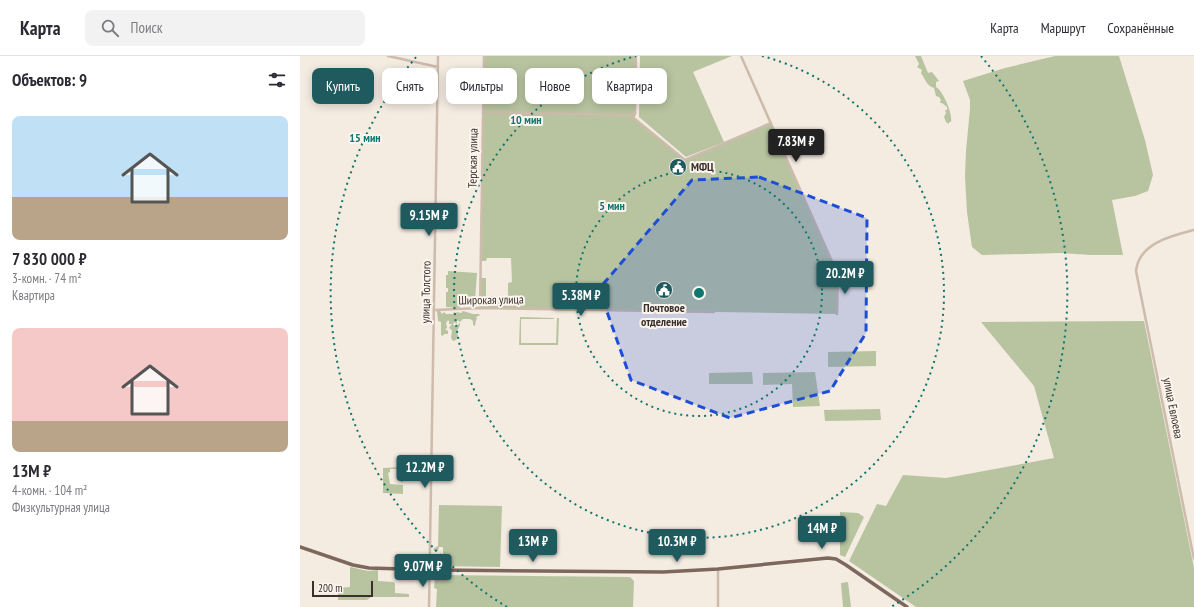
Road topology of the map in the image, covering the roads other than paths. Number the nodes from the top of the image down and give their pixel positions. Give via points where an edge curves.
1 (388, 56) edge
2 (438, 56) edge
3 (484, 56) edge
4 (636, 56) edge
5 (741, 56) edge
6 (438, 67) junction
7 (483, 112) junction
8 (635, 114) junction
9 (630, 115) junction
10 (634, 118) junction
11 (771, 123) junction
12 (1194, 230) edge
13 (480, 308) junction
14 (435, 310) junction
15 (714, 312) dead end
16 (837, 314) dead end
17 (300, 547) edge
18 (1194, 559) edge
19 (718, 569) junction
20 (431, 570) junction
21 (430, 607) edge
22 (718, 607) edge
23 (908, 607) edge

1 - 6 street
2 - 6 street, улица Толстого
3 - 7 street, Терская улица
4 - 8 street
5 - 11 street
6 - 14 street, улица Толстого
7 - 9 street
7 - 13 street, Терская улица
8 - 9 street
8 - 10 street
9 - 10 street
10 - 11 street via 685,160
11 - 16 street via 838,275
12 - 18 street, улица Евлоева via 1157,242 1142,255 1136,271
13 - 14 street, Широкая улица
13 - 15 street, Широкая улица
14 - 20 street, улица Толстого
17 - 20 main road via 369,568
19 - 20 main road via 663,572
19 - 22 street
19 - 23 main road via 811,559 836,559
20 - 21 street, улица Толстого

